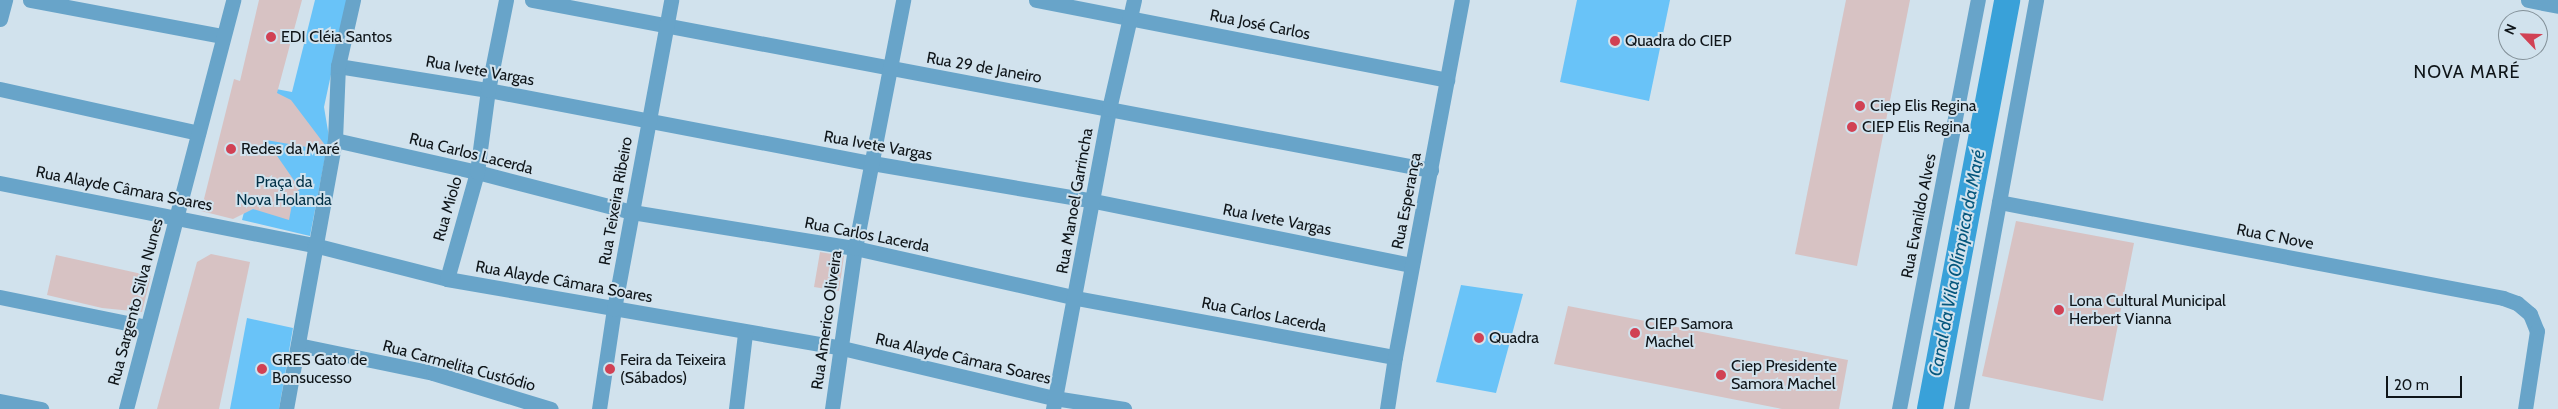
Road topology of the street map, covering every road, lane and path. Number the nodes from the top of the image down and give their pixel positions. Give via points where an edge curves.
1 (5, 0) edge
2 (30, 0) edge
3 (233, 0) edge
4 (353, 0) edge
5 (506, 0) edge
6 (532, 0) edge
7 (671, 0) edge
8 (903, 0) edge
9 (1036, 0) edge
10 (1134, 0) edge
11 (1462, 0) edge
12 (1978, 0) edge
13 (2036, 0) edge
14 (2528, 0) edge
15 (2558, 6) edge
16 (1131, 18) junction
17 (0, 19) edge
18 (666, 25) junction
19 (223, 36) junction
20 (338, 66) junction
21 (890, 69) junction
22 (1447, 80) junction
23 (0, 89) edge
24 (488, 90) junction
25 (1109, 109) junction
26 (649, 120) junction
27 (198, 133) junction
28 (334, 140) junction
29 (872, 163) junction
30 (1431, 170) junction
31 (477, 172) junction
32 (0, 183) edge
33 (1094, 201) junction
34 (1999, 202) junction
35 (632, 212) junction
36 (176, 217) junction
37 (314, 245) junction
38 (855, 248) junction
39 (1412, 266) junction
40 (447, 279) junction
41 (0, 297) edge
42 (1076, 298) junction
43 (614, 309) junction
44 (146, 327) junction
45 (745, 333) junction
46 (298, 345) junction
47 (842, 348) junction
48 (1395, 357) junction
49 (0, 401) edge
50 (1054, 404) edge
51 (41, 409) edge
52 (126, 409) edge
53 (286, 409) edge
54 (552, 409) edge
55 (599, 409) edge
56 (736, 409) edge
57 (832, 409) edge
58 (1124, 409) edge
59 (1387, 409) edge
60 (1899, 409) edge
61 (1960, 409) edge
62 (2525, 409) edge

1 - 17 street
2 - 19 street
3 - 19 street, Rua Sargento Silva Nunes
4 - 20 street
5 - 24 street, Rua Miolo
6 - 18 street, Rua 29 de Janeiro
7 - 18 street, Rua Teixeira Ribeiro
8 - 21 street, Rua Americo Oliveira
9 - 16 street, Rua José Carlos
10 - 16 street, Rua Manoel Garrincha
11 - 22 street, Rua Esperança
12 - 60 street, Rua Evanildo Alves
13 - 34 street
14 - 15 street
16 - 22 street, Rua José Carlos
16 - 25 street, Rua Manoel Garrincha
18 - 21 street, Rua 29 de Janeiro
18 - 26 street, Rua Teixeira Ribeiro
19 - 27 street, Rua Sargento Silva Nunes
20 - 24 street, Rua Ivete Vargas
20 - 28 street
21 - 25 street, Rua 29 de Janeiro
21 - 29 street, Rua Americo Oliveira
22 - 30 street, Rua Esperança
23 - 27 street
24 - 26 street, Rua Ivete Vargas
24 - 31 street, Rua Miolo
25 - 30 street, Rua 29 de Janeiro
25 - 33 street, Rua Manoel Garrincha
26 - 29 street, Rua Ivete Vargas
26 - 35 street, Rua Teixeira Ribeiro
27 - 36 street, Rua Sargento Silva Nunes
28 - 31 street, Rua Carlos Lacerda
28 - 37 street
29 - 33 street, Rua Ivete Vargas
29 - 38 street, Rua Americo Oliveira
30 - 39 street, Rua Esperança
31 - 35 street, Rua Carlos Lacerda
31 - 40 street, Rua Miolo
32 - 36 street, Rua Alayde Câmara Soares
33 - 39 street, Rua Ivete Vargas
33 - 42 street, Rua Manoel Garrincha
34 - 61 street
34 - 62 street, Rua C Nove via 2503,298 2524,307 2535,323 2537,343
35 - 38 street, Rua Carlos Lacerda
35 - 43 street, Rua Teixeira Ribeiro
36 - 37 street, Rua Alayde Câmara Soares
36 - 44 street, Rua Sargento Silva Nunes
37 - 40 street, Rua Alayde Câmara Soares
37 - 46 street
38 - 42 street, Rua Carlos Lacerda
38 - 47 street, Rua Americo Oliveira
39 - 48 street, Rua Esperança
40 - 43 street, Rua Alayde Câmara Soares
41 - 44 street
42 - 48 street, Rua Carlos Lacerda
42 - 50 street, Rua Manoel Garrincha
43 - 45 street, Rua Alayde Câmara Soares
43 - 55 street, Rua Teixeira Ribeiro
44 - 52 street, Rua Sargento Silva Nunes
45 - 47 street, Rua Alayde Câmara Soares
45 - 56 street
46 - 53 street
46 - 54 street, Rua Carmelita Custódio via 433,373
47 - 50 street, Rua Alayde Câmara Soares
47 - 57 street, Rua Americo Oliveira
48 - 59 street, Rua Esperança
49 - 51 street
50 - 58 street, Rua Alayde Câmara Soares

